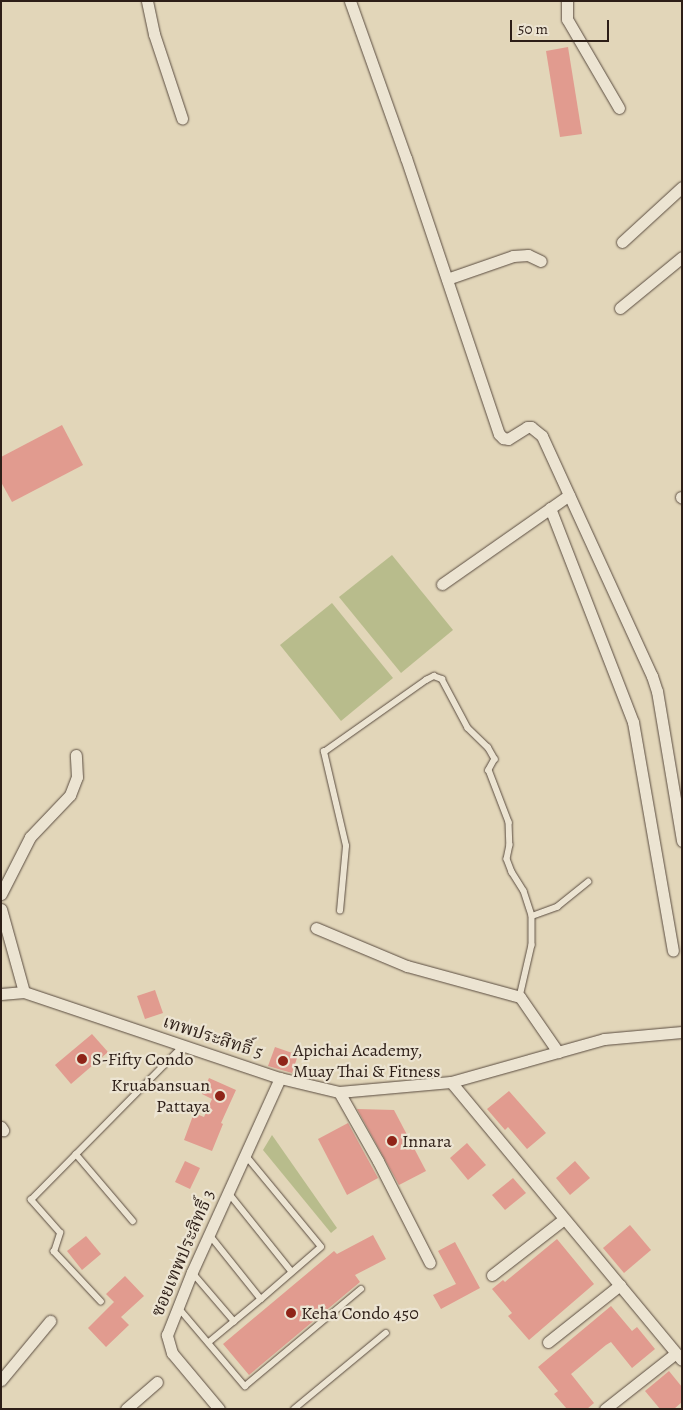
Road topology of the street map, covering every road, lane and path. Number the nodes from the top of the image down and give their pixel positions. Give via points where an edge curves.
1 (147, 1) edge
2 (350, 1) edge
3 (567, 1) edge
4 (620, 108) dead end
5 (182, 118) dead end
6 (682, 186) edge
7 (622, 242) dead end
8 (682, 257) edge
9 (541, 261) dead end
10 (446, 279) junction
11 (620, 308) dead end
12 (570, 494) junction
13 (550, 508) junction
14 (442, 584) dead end
15 (76, 755) dead end
16 (682, 841) edge
17 (588, 882) dead end
18 (1, 894) edge
19 (1, 908) edge
20 (340, 910) dead end
21 (532, 916) junction
22 (316, 928) dead end
23 (673, 951) dead end
24 (24, 992) junction
25 (1, 994) edge
26 (520, 997) junction
27 (682, 1032) edge
28 (183, 1046) junction
29 (558, 1052) junction
30 (280, 1078) junction
31 (451, 1082) junction
32 (338, 1092) junction
33 (76, 1154) junction
34 (245, 1155) junction
35 (228, 1192) junction
36 (564, 1219) junction
37 (132, 1221) dead end
38 (209, 1234) junction
39 (430, 1263) dead end
40 (192, 1272) junction
41 (292, 1272) junction
42 (492, 1275) dead end
43 (620, 1285) junction
44 (362, 1289) dead end
45 (261, 1299) junction
46 (101, 1302) dead end
47 (178, 1307) junction
48 (50, 1321) dead end
49 (234, 1321) junction
50 (386, 1333) dead end
51 (209, 1342) junction
52 (548, 1342) dead end
53 (679, 1356) edge
54 (1, 1380) edge
55 (157, 1382) dead end
56 (126, 1409) edge
57 (219, 1409) edge
58 (294, 1409) edge
59 (605, 1409) edge

1 - 5 street via 154,34
2 - 10 street
3 - 4 street via 567,18
6 - 7 street
8 - 11 street
9 - 10 street via 528,255 513,256
10 - 12 street via 499,434 508,439 526,427 536,429
12 - 13 street
12 - 16 street via 657,691
13 - 14 street
13 - 23 street via 633,722
15 - 18 street via 77,777 70,795 30,837
17 - 21 lane via 557,907
19 - 24 street
20 - 21 lane via 346,846 324,752 434,676 442,679 468,728 488,747 495,759 489,770 508,822 510,845 507,859 524,891
21 - 26 lane via 532,945
22 - 26 street via 407,966
24 - 25 street, เทพประสิทธิ์ 5
24 - 28 street, เทพประสิทธิ์ 5
26 - 29 street
27 - 29 street, เทพประสิทธิ์ 5 via 604,1039
28 - 30 street, เทพประสิทธิ์ 5
28 - 33 lane
29 - 31 street, เทพประสิทธิ์ 5
30 - 32 street, เทพประสิทธิ์ 5
30 - 34 street, ซอยเทพประสิทธิ์ 3
31 - 32 street, เทพประสิทธิ์ 5
31 - 36 street
32 - 39 street via 378,1161
33 - 37 lane
33 - 46 lane via 31,1200 60,1233 54,1252
34 - 35 street, ซอยเทพประสิทธิ์ 3
34 - 41 lane via 321,1247
35 - 38 street, ซอยเทพประสิทธิ์ 3
35 - 41 lane
36 - 42 street
36 - 43 street
38 - 40 street, ซอยเทพประสิทธิ์ 3
38 - 45 lane
40 - 47 street, ซอยเทพประสิทธิ์ 3
40 - 49 lane
41 - 45 lane
43 - 52 street
43 - 53 street
44 - 51 lane via 245,1386
45 - 49 lane
47 - 51 lane
47 - 57 street, ซอยเทพประสิทธิ์ 3 via 167,1335 172,1354
48 - 54 street
49 - 51 lane
50 - 58 lane
53 - 59 street
55 - 56 street

